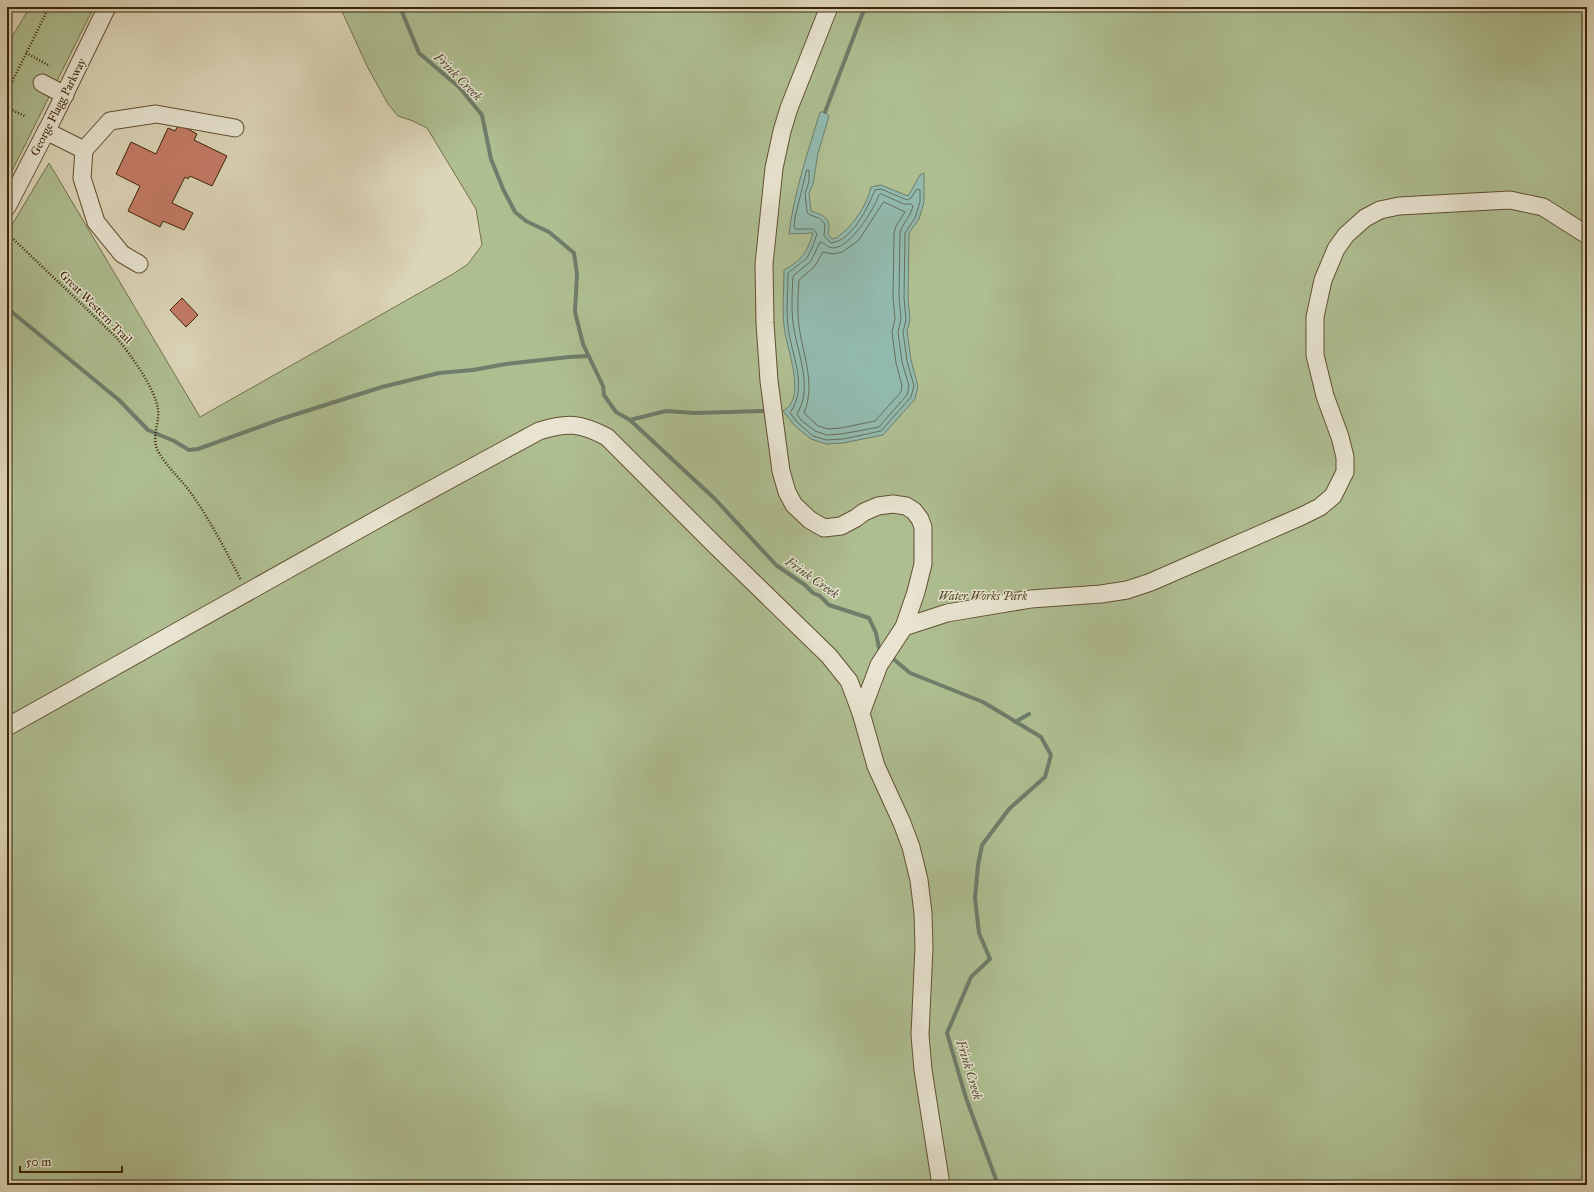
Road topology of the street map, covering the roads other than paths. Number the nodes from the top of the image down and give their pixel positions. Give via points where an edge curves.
1 (107, 7) edge
2 (829, 7) edge
3 (42, 83) dead end
4 (65, 95) junction
5 (235, 128) dead end
6 (46, 131) junction
7 (84, 150) junction
8 (7, 207) edge
9 (1587, 235) edge
10 (138, 264) dead end
11 (904, 627) junction
12 (860, 713) junction
13 (7, 727) edge
14 (941, 1185) edge

1 - 4 street, George Flagg Parkway
2 - 11 street via 789,108 774,168 764,264 769,381 781,471 787,492 794,505 810,520 824,528 841,526 878,506 893,504 906,506 920,519 923,527 923,564
3 - 4 street
4 - 6 street, George Flagg Parkway
5 - 7 street via 156,114 110,121
6 - 7 street
6 - 8 street, George Flagg Parkway
7 - 10 street via 82,178 96,222 122,254
9 - 11 street via 1543,207 1510,200 1399,206 1380,210 1365,218 1346,235 1336,249 1323,280 1315,317 1315,355 1345,457 1345,472 1333,496 1320,507 1302,516 1152,582 1127,590 1031,599 954,612
11 - 12 street via 879,665
12 - 13 street via 849,681 829,656 607,437 590,428 573,424 539,431
12 - 14 street via 876,766 904,829 919,880 924,947 920,1035

